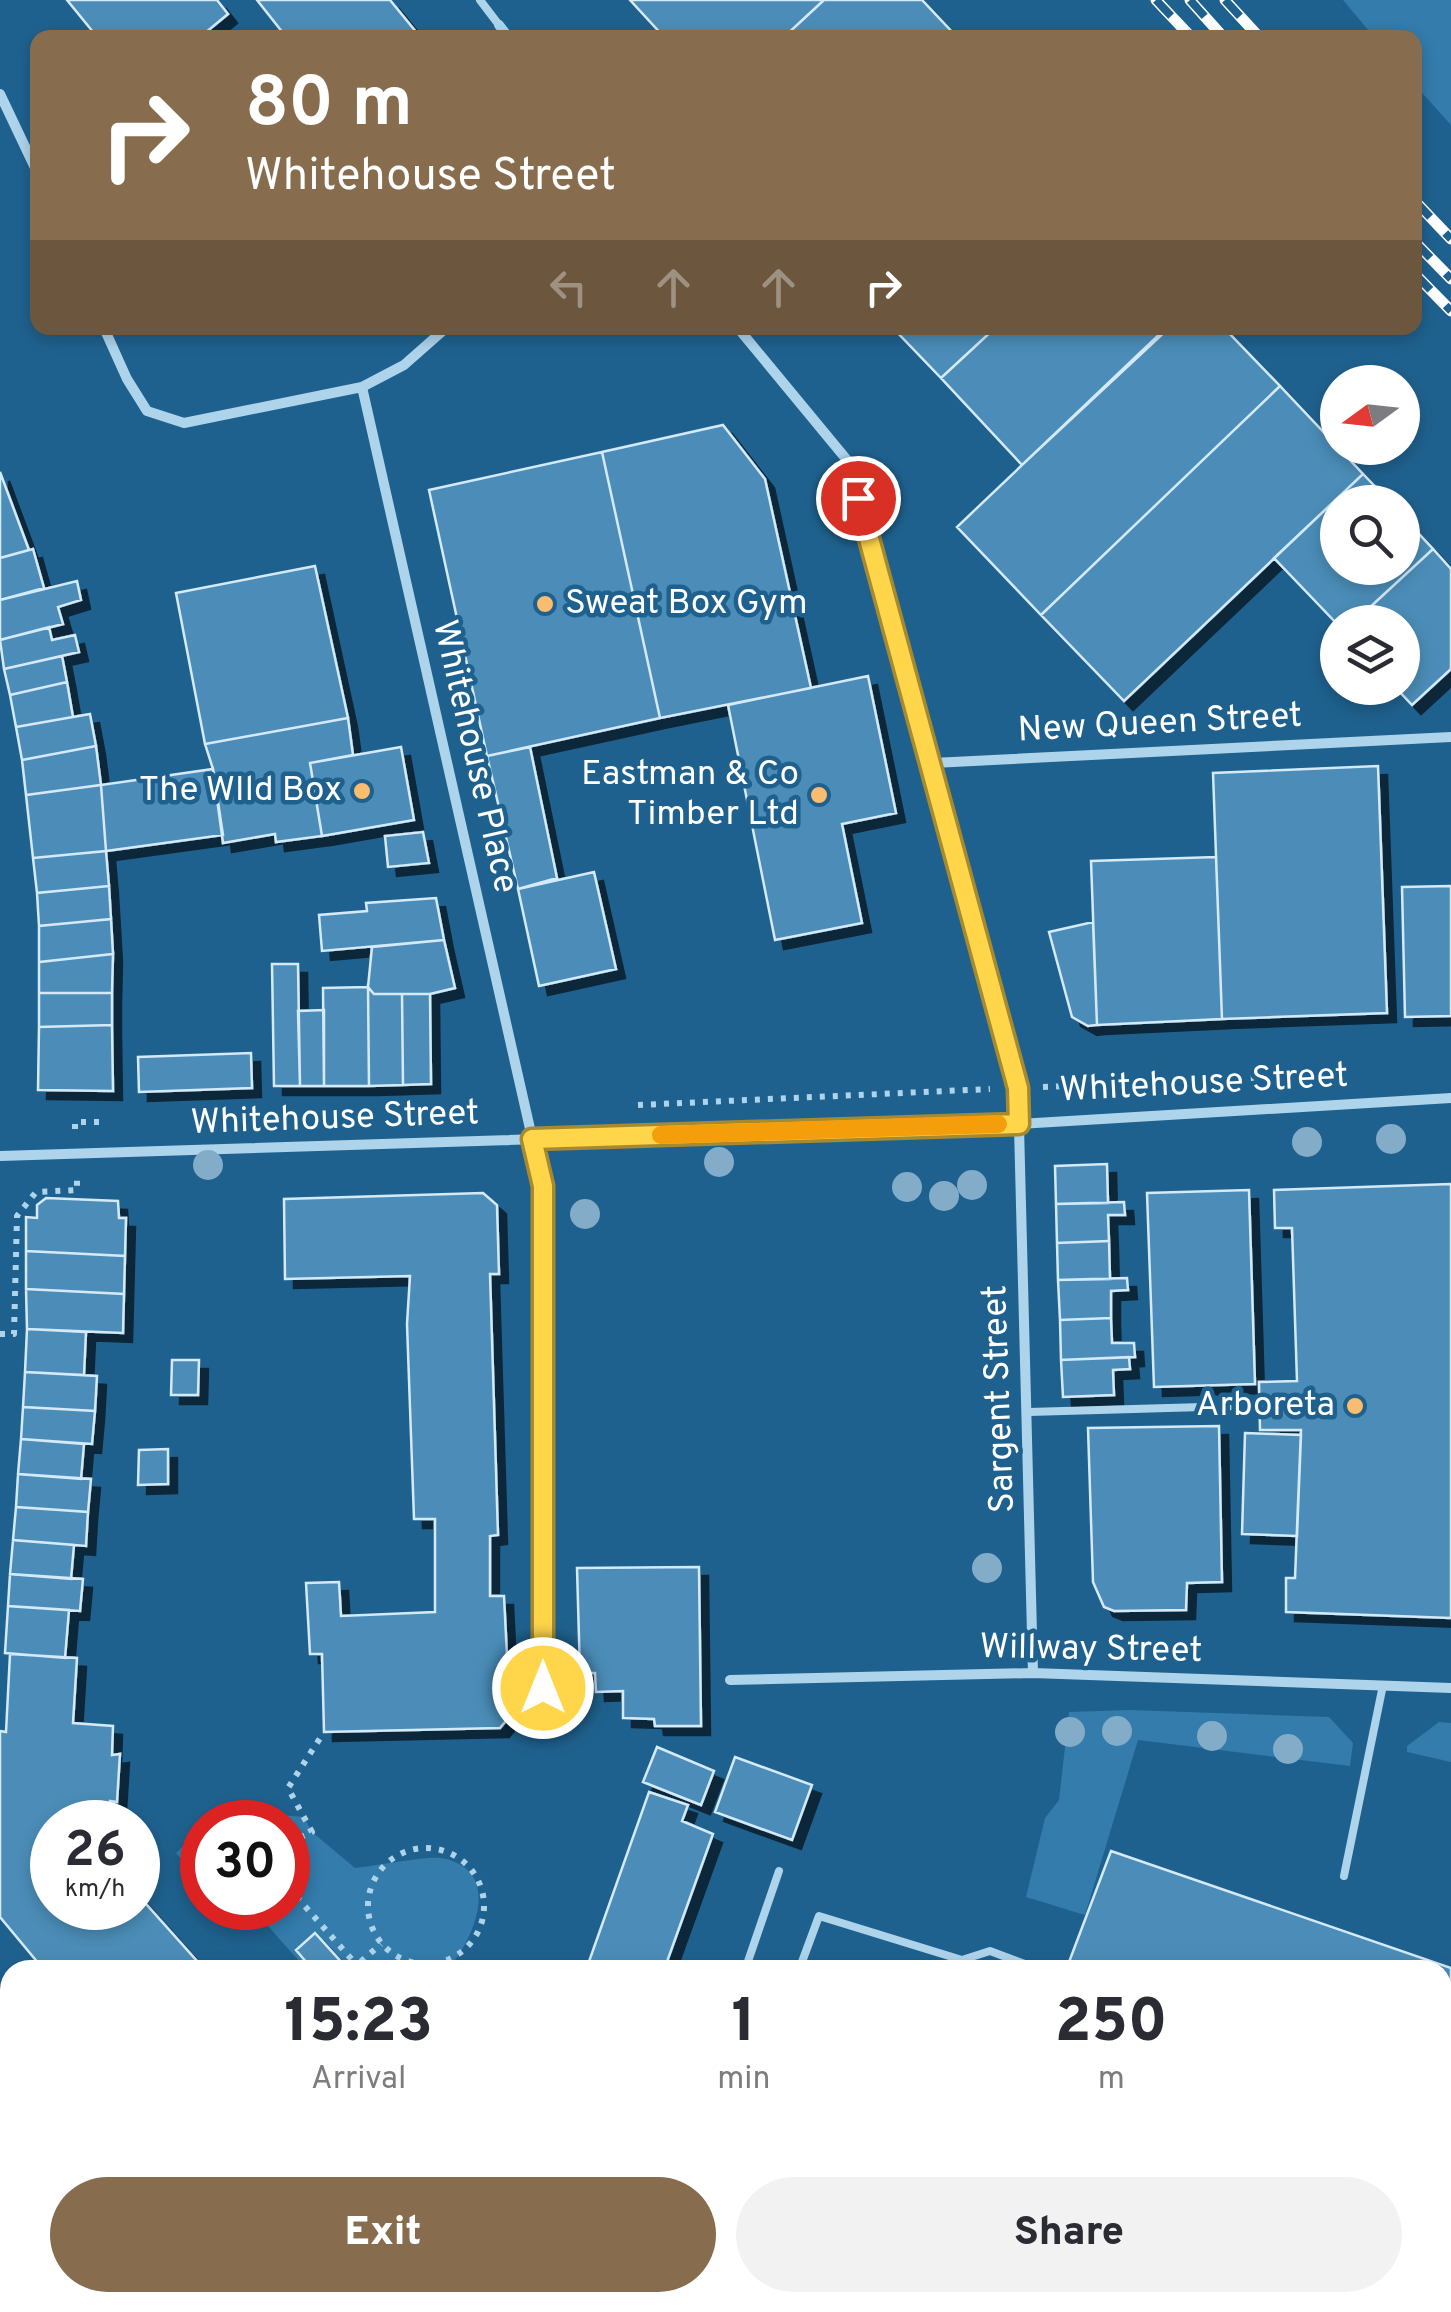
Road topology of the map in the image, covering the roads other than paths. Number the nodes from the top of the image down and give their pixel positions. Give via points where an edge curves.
1 (480, 0) edge
2 (499, 25) joint
3 (502, 30) edge
4 (0, 94) edge
5 (30, 157) edge
6 (107, 335) edge
7 (438, 335) edge
8 (744, 335) edge
9 (362, 386) junction
10 (1451, 737) edge
11 (932, 763) junction
12 (1451, 1098) edge
13 (1019, 1124) junction
14 (532, 1139) junction
15 (0, 1156) edge
16 (1238, 1406) dead end
17 (1030, 1412) junction
18 (1034, 1673) junction
19 (730, 1680) dead end
20 (1382, 1685) junction
21 (1451, 1688) edge
22 (543, 1728) dead end
23 (779, 1870) dead end
24 (1344, 1876) dead end
25 (748, 1960) edge
26 (803, 1960) edge
27 (962, 1960) edge
28 (962, 1960) edge
29 (1014, 1960) edge

1 - 2 lane
2 - 3 street
4 - 5 street
6 - 9 street via 147,410 184,422
7 - 9 street via 404,365
8 - 11 street, Sargent Street via 847,460
9 - 14 street, Whitehouse Place
10 - 11 street, New Queen Street
11 - 13 street, Sargent Street via 1018,1088
12 - 13 street, Whitehouse Street
13 - 14 street, Whitehouse Street
13 - 17 street, Sargent Street
14 - 15 street, Whitehouse Street
14 - 22 street, Whitehouse Place via 543,1186
16 - 17 lane
17 - 18 street, Sargent Street
18 - 19 street, Willway Street
18 - 20 street, Willway Street
20 - 21 street, Willway Street
20 - 24 lane
23 - 25 lane
26 - 28 lane via 818,1916
27 - 29 lane via 990,1951

